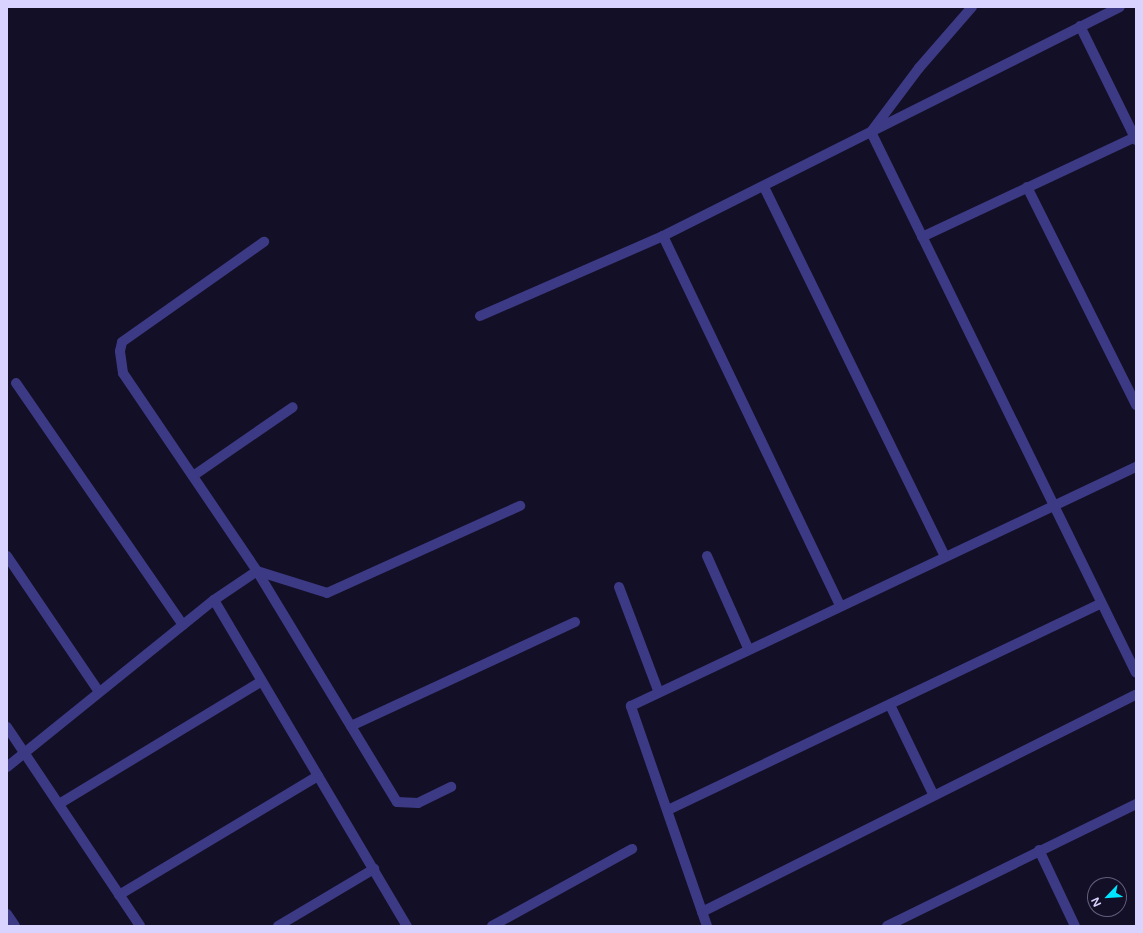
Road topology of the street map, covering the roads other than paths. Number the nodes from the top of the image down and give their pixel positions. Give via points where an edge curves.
1 (972, 7) edge
2 (1120, 7) edge
3 (1080, 26) junction
4 (871, 132) junction
5 (1135, 138) edge
6 (764, 187) junction
7 (1027, 187) junction
8 (663, 236) junction
9 (922, 237) junction
10 (264, 242) dead end
11 (480, 316) dead end
12 (16, 383) dead end
13 (1136, 405) edge
14 (293, 407) dead end
15 (1136, 467) edge
16 (193, 476) junction
17 (1052, 504) junction
18 (520, 506) dead end
19 (944, 555) junction
20 (7, 556) edge
21 (707, 556) dead end
22 (257, 571) junction
23 (619, 587) dead end
24 (214, 600) junction
25 (839, 604) junction
26 (1100, 604) junction
27 (575, 622) dead end
28 (183, 625) junction
29 (748, 648) junction
30 (1136, 673) edge
31 (262, 681) junction
32 (658, 690) junction
33 (99, 692) junction
34 (1136, 695) edge
35 (890, 705) junction
36 (351, 726) junction
37 (7, 727) edge
38 (25, 752) junction
39 (7, 766) edge
40 (318, 776) junction
41 (451, 787) dead end
42 (933, 794) junction
43 (59, 804) junction
44 (1136, 804) edge
45 (668, 810) junction
46 (632, 849) dead end
47 (1039, 850) junction
48 (374, 869) junction
49 (119, 895) junction
50 (702, 912) junction
51 (7, 914) edge
52 (15, 926) edge
53 (140, 926) edge
54 (278, 926) edge
55 (407, 926) edge
56 (492, 926) edge
57 (707, 926) edge
58 (887, 926) edge
59 (1075, 926) edge

1 - 4 street via 919,68
2 - 3 street
3 - 4 street
3 - 5 street
4 - 6 street
4 - 9 street
5 - 7 street
6 - 8 street
6 - 19 street
7 - 9 street
7 - 13 street
8 - 11 street
8 - 25 street
9 - 17 street
10 - 16 street via 122,342 123,373
12 - 28 street
14 - 16 street
15 - 17 street
16 - 22 street
17 - 19 street
17 - 26 street
18 - 22 street via 328,593
19 - 25 street
20 - 33 street
21 - 29 street
22 - 24 street
22 - 36 street
23 - 32 street
24 - 28 street
24 - 31 street
25 - 29 street
26 - 30 street
26 - 35 street
27 - 36 street
28 - 33 street
29 - 32 street
31 - 40 street
31 - 43 street
32 - 45 street via 631,706
33 - 38 street
34 - 42 street
35 - 42 street
35 - 45 street
36 - 41 street via 397,802 418,803
37 - 38 street
38 - 39 street
38 - 43 street
40 - 48 street
40 - 49 street
42 - 50 street
43 - 49 street
44 - 47 street
45 - 50 street
46 - 56 street
47 - 58 street
47 - 59 street
48 - 54 street
48 - 55 street
49 - 53 street
50 - 57 street
51 - 52 street

